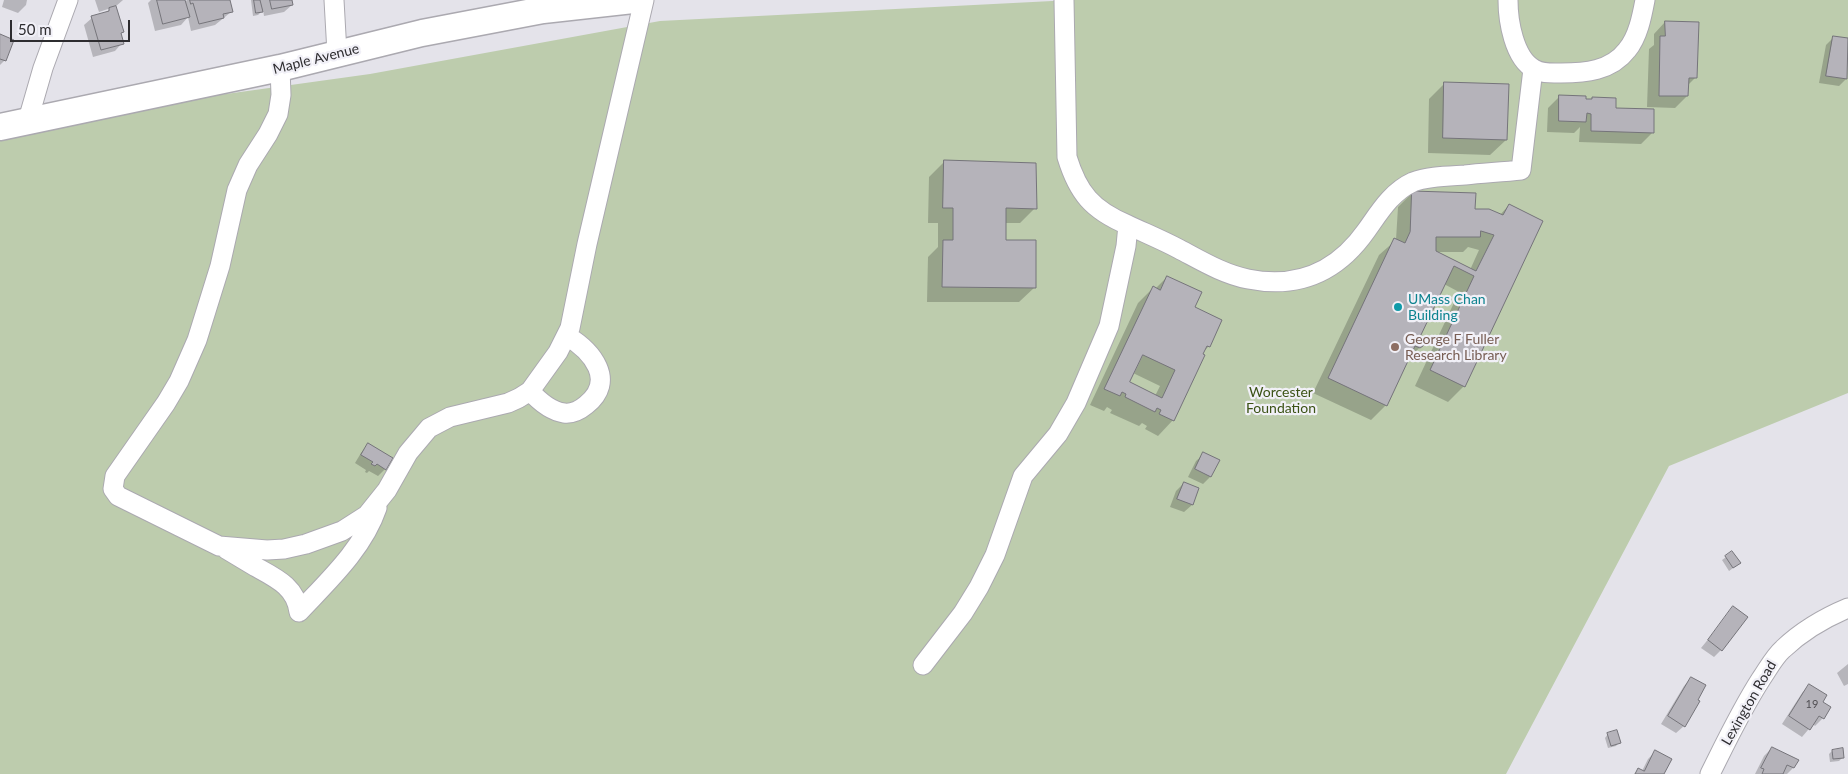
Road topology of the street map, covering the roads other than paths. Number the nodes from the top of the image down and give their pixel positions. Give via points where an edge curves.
1 (68, 0) edge
2 (334, 0) edge
3 (633, 0) edge
4 (644, 0) edge
5 (1064, 0) edge
6 (1508, 0) edge
7 (1645, 0) edge
8 (337, 53) junction
9 (280, 68) junction
10 (1534, 69) junction
11 (28, 120) junction
12 (0, 127) edge
13 (1128, 226) junction
14 (567, 336) junction
15 (530, 390) junction
16 (380, 499) junction
17 (219, 546) junction
18 (1848, 608) edge
19 (924, 665) dead end
20 (1710, 774) edge

1 - 11 street
2 - 8 street
3 - 8 main road, Maple Avenue via 536,11
4 - 14 street
5 - 13 street via 1067,157 1074,178 1086,197 1109,216
6 - 10 street via 1512,33 1524,60
7 - 10 street via 1633,42 1612,64 1578,73
8 - 9 main road, Maple Avenue
9 - 11 main road, Maple Avenue
9 - 17 street via 279,109 237,190 220,266 197,340 169,398 118,469 114,480 113,489 121,498
10 - 13 street via 1521,170 1443,176 1402,188 1385,204 1356,244 1331,267 1316,274 1282,282 1234,276
11 - 12 main road, Maple Avenue
13 - 19 street via 1109,326 1076,403 1058,434 1023,476 995,555 979,587 964,613
14 - 15 street
14 - 15 street via 582,346 597,366 600,381 595,395 582,408 567,414 548,407
15 - 16 street via 508,403 450,417 429,428 408,453
16 - 17 street via 355,524 306,544 267,550
16 - 17 street via 360,542 299,612 292,592 281,581
18 - 20 street, Lexington Road via 1827,616 1803,632 1772,662 1750,696

